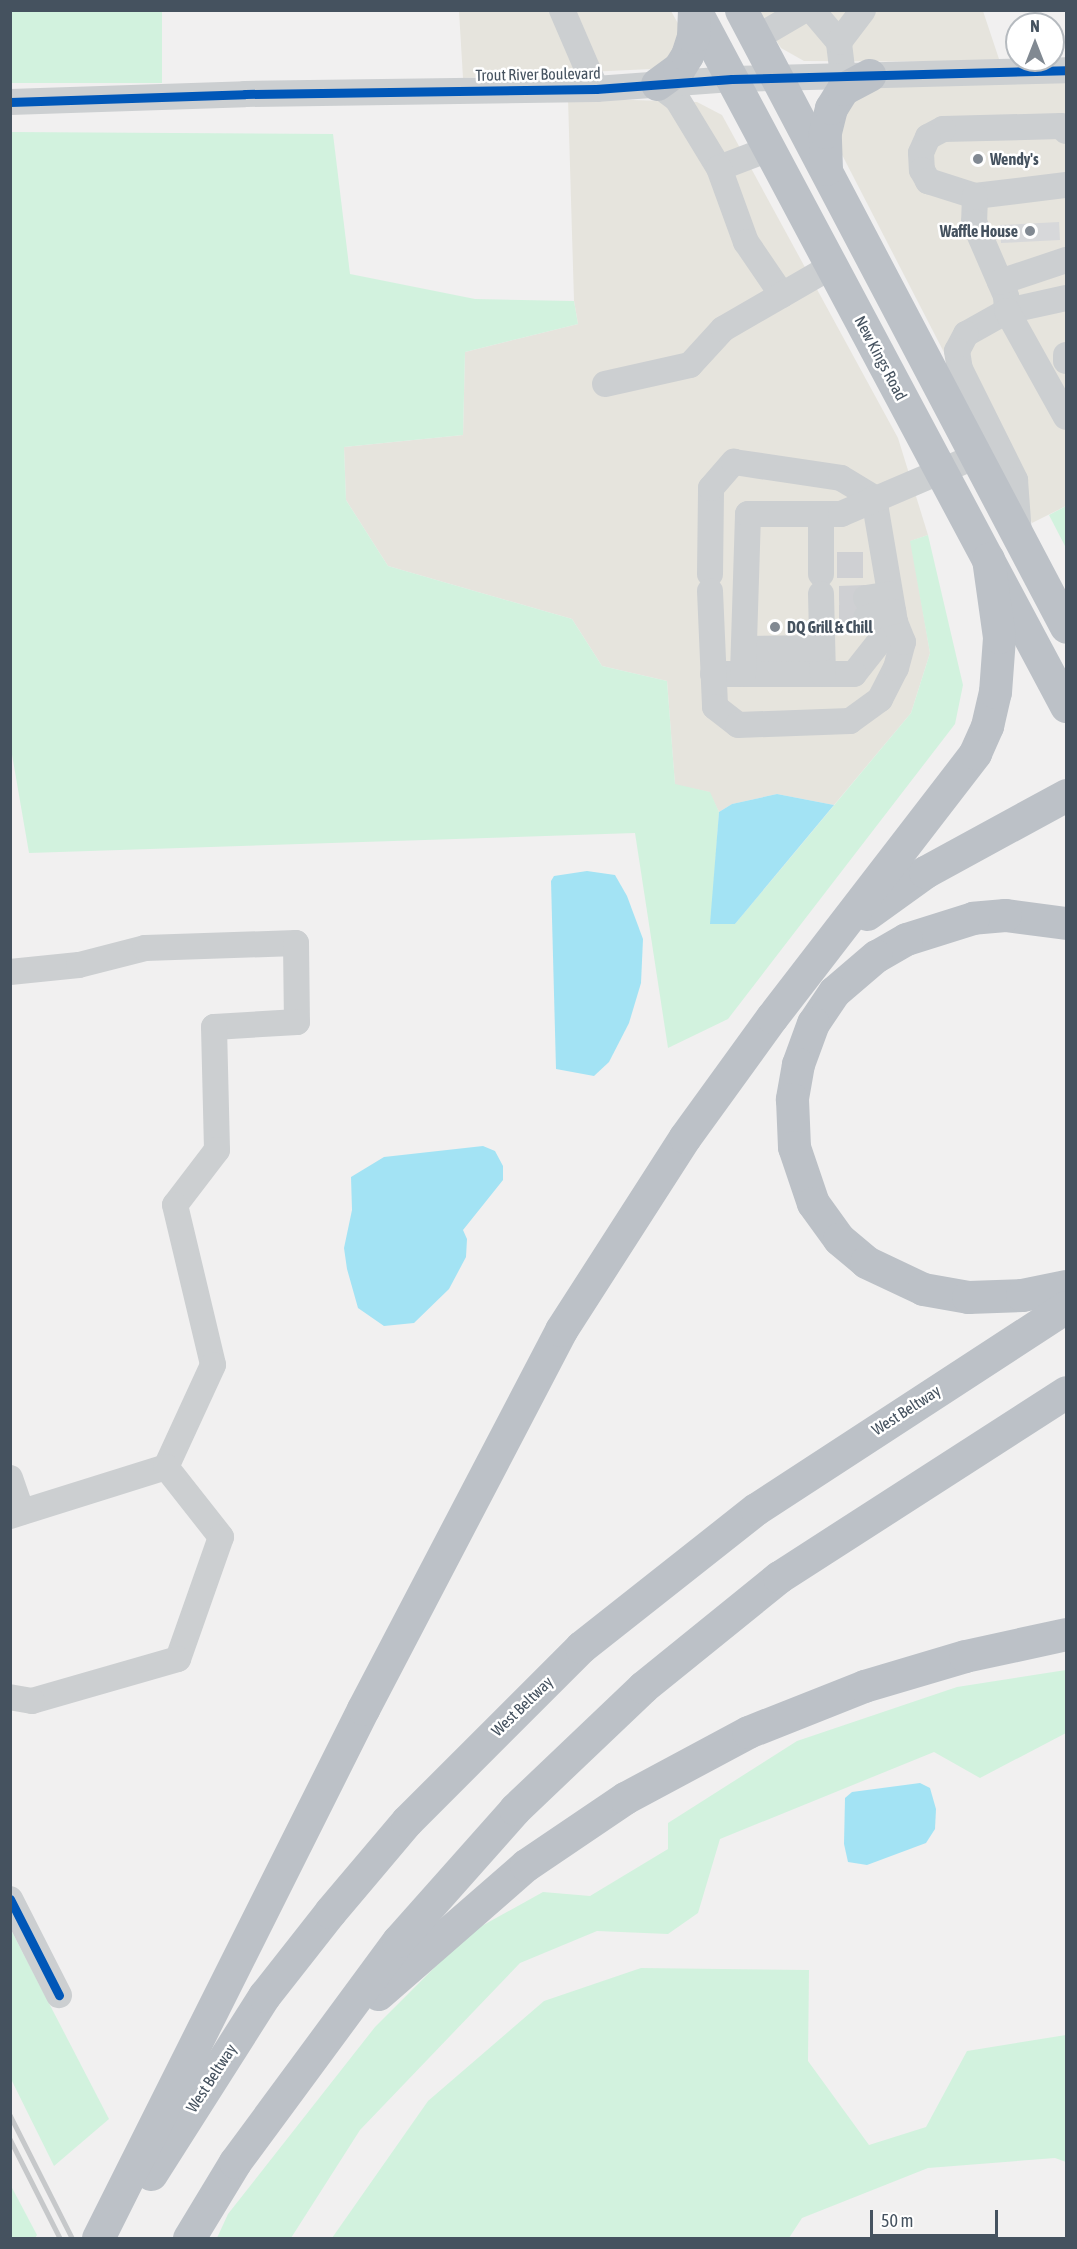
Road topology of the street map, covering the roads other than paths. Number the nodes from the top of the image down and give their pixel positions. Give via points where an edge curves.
1 (562, 10) edge
2 (694, 10) edge
3 (804, 10) edge
4 (812, 10) edge
5 (863, 10) edge
6 (748, 24) edge
7 (839, 42) junction
8 (1066, 70) edge
9 (856, 75) junction
10 (777, 78) junction
11 (732, 79) junction
12 (657, 84) junction
13 (596, 89) junction
14 (10, 102) edge
15 (1066, 131) edge
16 (769, 149) junction
17 (719, 168) junction
18 (826, 171) junction
19 (1066, 185) edge
20 (975, 196) junction
21 (1066, 260) edge
22 (831, 266) junction
23 (1000, 282) junction
24 (782, 295) junction
25 (1066, 298) edge
26 (1007, 311) junction
27 (1066, 355) edge
28 (1066, 361) edge
29 (605, 384) dead end
30 (1066, 417) edge
31 (976, 456) junction
32 (942, 469) junction
33 (874, 498) junction
34 (821, 514) junction
35 (1019, 538) junction
36 (988, 559) junction
37 (882, 609) junction
38 (1062, 615) edge
39 (822, 648) junction
40 (744, 661) junction
41 (713, 674) junction
42 (823, 674) junction
43 (1066, 706) edge
44 (1066, 795) edge
45 (1066, 923) edge
46 (840, 933) junction
47 (10, 972) edge
48 (1066, 1286) edge
49 (1066, 1308) edge
50 (1066, 1392) edge
51 (166, 1467) junction
52 (10, 1478) edge
53 (16, 1514) edge
54 (1066, 1634) edge
55 (10, 1697) edge
56 (10, 1899) edge
57 (59, 1995) dead end
58 (314, 2055) junction
59 (129, 2192) junction
60 (98, 2238) edge
61 (108, 2238) edge
62 (189, 2238) edge

1 - 13 street
2 - 11 highway, New Kings Road
2 - 12 highway via 693,37 687,55 679,68
3 - 6 street
4 - 7 street
5 - 7 street
6 - 10 highway
7 - 9 street
8 - 9 street, Trout River Boulevard
9 - 10 street, Trout River Boulevard
9 - 18 highway via 831,108 825,132
10 - 11 street, Trout River Boulevard
10 - 18 highway
11 - 12 street, Trout River Boulevard
11 - 16 highway, New Kings Road
12 - 13 street, Trout River Boulevard
12 - 17 street via 677,99
13 - 14 street, Trout River Boulevard
15 - 20 street via 1061,126 942,129 928,137 921,153 922,170 928,181
16 - 17 street
16 - 22 highway, New Kings Road
17 - 24 street via 746,242
18 - 31 highway
19 - 20 street
20 - 23 street via 974,222
21 - 23 street
22 - 24 street
22 - 32 highway, New Kings Road
23 - 26 street
24 - 29 street via 723,329 690,364
25 - 26 street
26 - 30 street
26 - 35 street via 966,334 957,351 960,369 1015,480
27 - 28 street
31 - 32 street
31 - 35 highway
32 - 33 street
32 - 36 highway, New Kings Road
33 - 34 street via 841,514
33 - 37 street
33 - 41 street via 841,478 734,462 711,488 708,524
34 - 39 street via 828,592
34 - 40 street via 748,514
35 - 38 highway
36 - 43 highway, New Kings Road
36 - 46 highway via 999,637 987,726 953,785
37 - 41 street via 903,642 896,668 880,699 850,721 738,725 715,707
37 - 42 street via 854,674
39 - 40 street
39 - 42 street
40 - 41 street
40 - 42 street
44 - 46 highway via 925,872
45 - 48 highway via 1005,915 973,918 925,932 876,956 834,992 813,1023 798,1064 792,1099 794,1147 813,1203 839,1239 866,1262 923,1289 968,1297 1022,1295
46 - 59 highway via 772,1017 685,1137 561,1330 467,1507
47 - 51 street via 80,965 145,948 296,943 297,1022 214,1027 217,1150 175,1205 213,1365
49 - 59 highway, West Beltway via 756,1509 581,1647 407,1821 330,1912 264,1996
50 - 58 highway via 779,1577 643,1687 515,1809 398,1941
51 - 53 street
51 - 55 street via 221,1537 178,1659 32,1701
52 - 53 street
54 - 58 highway via 965,1656 864,1686 748,1732 625,1798 526,1865 424,1950
56 - 57 street
58 - 62 highway via 235,2162
59 - 60 highway
59 - 61 highway, West Beltway

